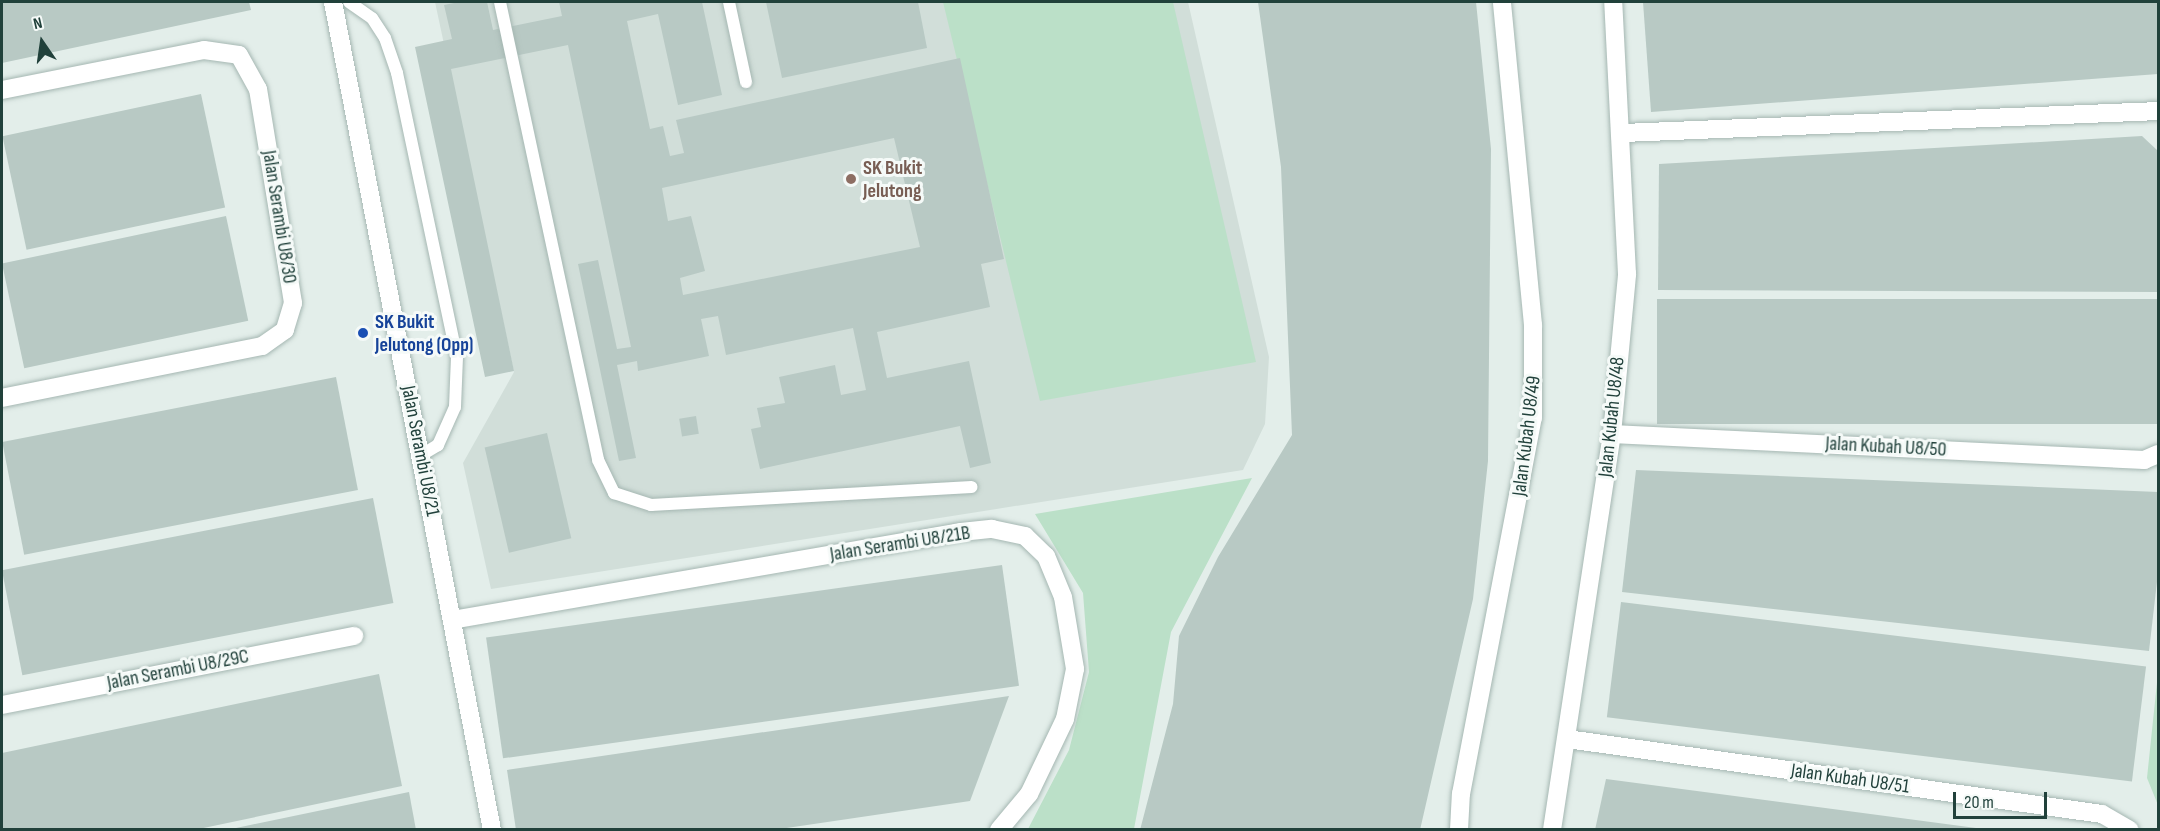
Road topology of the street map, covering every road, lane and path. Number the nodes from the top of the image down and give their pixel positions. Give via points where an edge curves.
1 (333, 2) edge
2 (350, 2) edge
3 (500, 2) edge
4 (729, 2) edge
5 (1502, 2) edge
6 (1613, 2) edge
7 (746, 82) dead end
8 (2, 90) edge
9 (2158, 111) edge
10 (1623, 133) junction
11 (2, 398) edge
12 (1612, 434) junction
13 (2158, 454) edge
14 (420, 456) junction
15 (971, 487) dead end
16 (452, 620) junction
17 (354, 636) dead end
18 (2, 705) edge
19 (1567, 739) junction
20 (492, 830) edge
21 (999, 830) edge
22 (1459, 830) edge
23 (1552, 830) edge
24 (2130, 830) edge

1 - 14 street, Jalan Serambi U8/21
2 - 14 lane via 372,18 397,73 457,357 455,407 438,445
3 - 15 lane via 598,460 614,494 651,505
4 - 7 lane
5 - 22 street, Jalan Kubah U8/49 via 1533,325 1533,418 1461,794
6 - 10 street, Jalan Kubah U8/48
8 - 11 street, Jalan Serambi U8/30 via 204,50 239,55 258,89 293,303 285,330 262,346
9 - 10 street
10 - 12 street, Jalan Kubah U8/48 via 1627,274
12 - 13 street, Jalan Kubah U8/50 via 2144,460
12 - 19 street, Jalan Kubah U8/48
14 - 16 street, Jalan Serambi U8/21
16 - 20 street, Jalan Serambi U8/21
16 - 21 street, Jalan Serambi U8/21B via 961,532 992,529 1025,537 1046,556 1063,597 1075,669 1065,719 1029,794
17 - 18 street, Jalan Serambi U8/29C
19 - 23 street, Jalan Kubah U8/48
19 - 24 street, Jalan Kubah U8/51 via 2102,814

